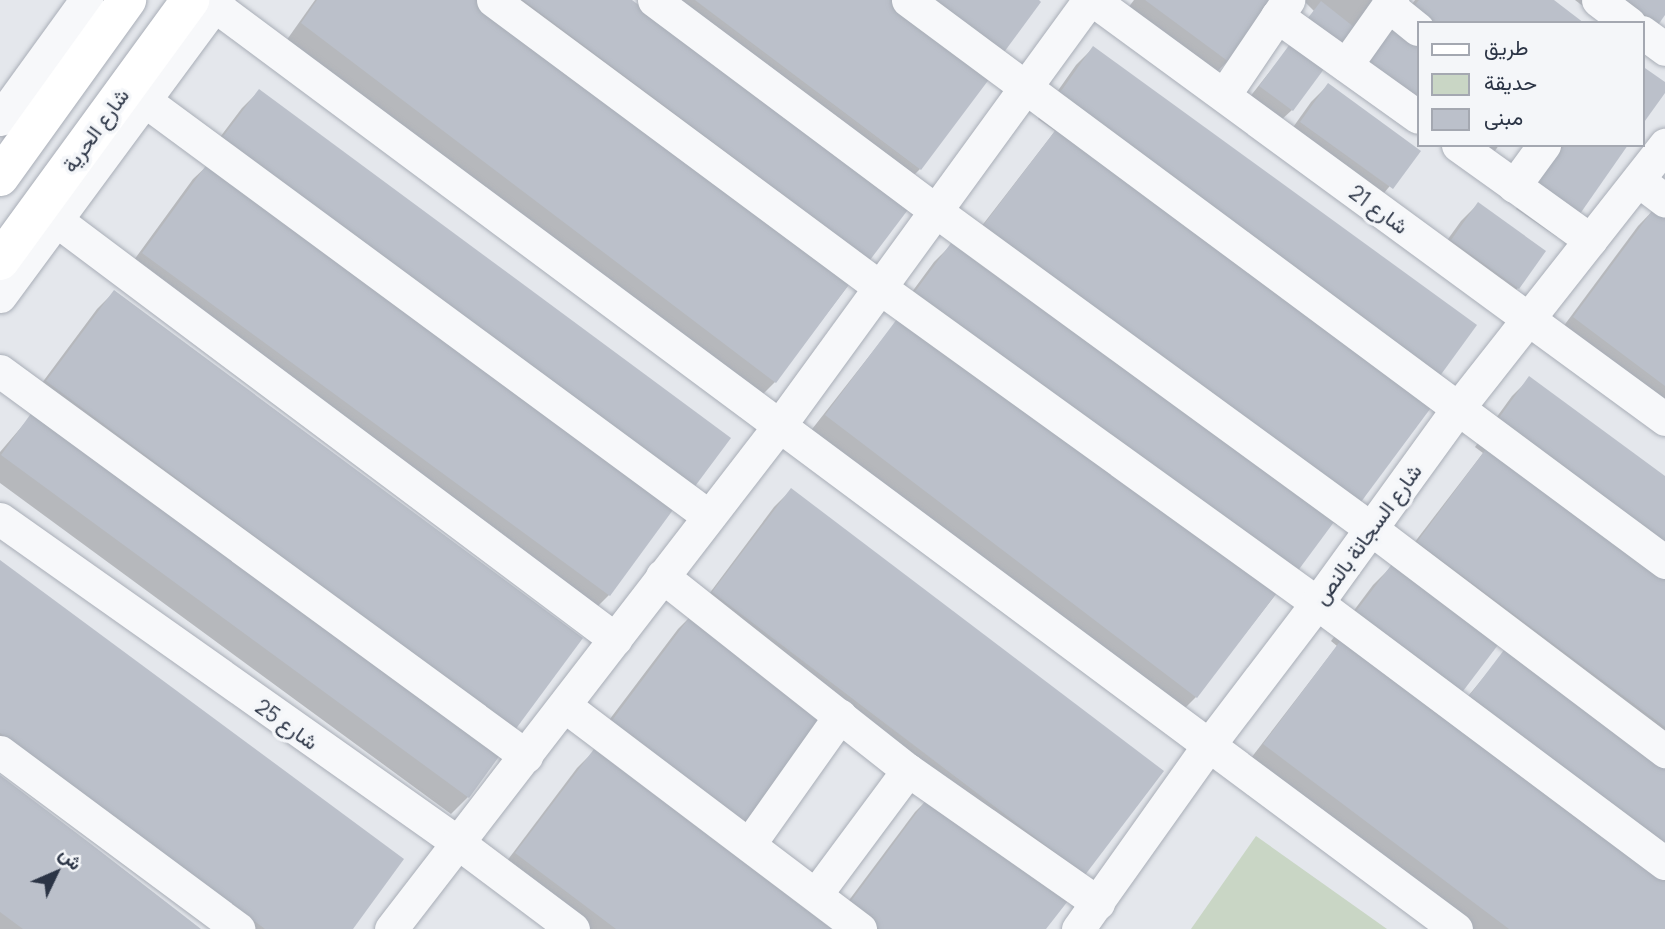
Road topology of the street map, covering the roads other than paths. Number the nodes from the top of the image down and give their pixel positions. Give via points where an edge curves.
1 (127, 0) edge
2 (494, 0) edge
3 (654, 0) edge
4 (908, 0) edge
5 (1091, 0) edge
6 (1598, 0) edge
7 (207, 2) edge
8 (1390, 3) edge
9 (1282, 8) edge
10 (1626, 21) edge
11 (83, 24) edge
12 (1416, 27) edge
13 (1644, 33) edge
14 (1665, 49) edge
15 (1346, 65) junction
16 (1026, 88) junction
17 (1224, 95) junction
18 (144, 100) junction
19 (5, 101) edge
20 (1416, 116) edge
21 (1665, 145) edge
22 (1461, 147) edge
23 (1543, 147) edge
24 (79, 171) junction
25 (0, 177) edge
26 (1638, 180) junction
27 (1514, 186) junction
28 (1665, 200) edge
29 (937, 212) junction
30 (55, 220) junction
31 (1590, 240) junction
32 (0, 261) edge
33 (879, 286) junction
34 (0, 296) edge
35 (1531, 320) junction
36 (0, 371) edge
37 (1458, 408) junction
38 (1665, 419) edge
39 (779, 426) junction
40 (707, 515) junction
41 (0, 519) edge
42 (1370, 528) junction
43 (1665, 562) edge
44 (662, 576) junction
45 (1317, 603) junction
46 (615, 639) junction
47 (565, 706) junction
48 (840, 716) junction
49 (1208, 746) junction
50 (1665, 751) edge
51 (0, 752) edge
52 (526, 756) junction
53 (908, 770) junction
54 (457, 842) junction
55 (750, 844) junction
56 (1665, 863) edge
57 (816, 894) junction
58 (1098, 903) junction
59 (238, 929) edge
60 (391, 929) edge
61 (573, 929) edge
62 (860, 929) edge
63 (1078, 929) edge
64 (1456, 929) edge

1 - 11 main road
2 - 33 street
3 - 29 street
4 - 16 street
5 - 16 street
5 - 17 street, شارع 21
6 - 10 street
7 - 18 street
7 - 24 main road, شارع الحرية
7 - 39 street
8 - 12 street
8 - 15 street
9 - 15 street
9 - 17 street
11 - 19 street
11 - 25 main road
13 - 14 street
15 - 20 street
16 - 29 street
16 - 37 street
17 - 35 street, شارع 21
18 - 24 street
18 - 40 street
21 - 26 street, شارع السجانة بالنص
22 - 27 street
23 - 27 street
24 - 30 street
24 - 32 main road, شارع الحرية
26 - 28 street
26 - 31 street, شارع السجانة بالنص
27 - 31 street
29 - 33 street
29 - 42 street
30 - 34 street
30 - 46 street
31 - 35 street, شارع السجانة بالنص
33 - 39 street
33 - 45 street
35 - 37 street, شارع السجانة بالنص
35 - 38 street, شارع 21
36 - 52 street
37 - 42 street, شارع السجانة بالنص
37 - 43 street
39 - 40 street
39 - 49 street
40 - 44 street
41 - 54 street, شارع 25
42 - 45 street, شارع السجانة بالنص
42 - 50 street
44 - 46 street
44 - 48 street
45 - 49 street, شارع السجانة بالنص
45 - 56 street
46 - 47 street
47 - 52 street
47 - 55 street
48 - 53 street
48 - 55 street
49 - 58 street, شارع السجانة بالنص
49 - 64 street
51 - 59 street
52 - 54 street
53 - 57 street
53 - 58 street
54 - 60 street
54 - 61 street, شارع 25
55 - 57 street
57 - 62 street
58 - 63 street, شارع السجانة بالنص

